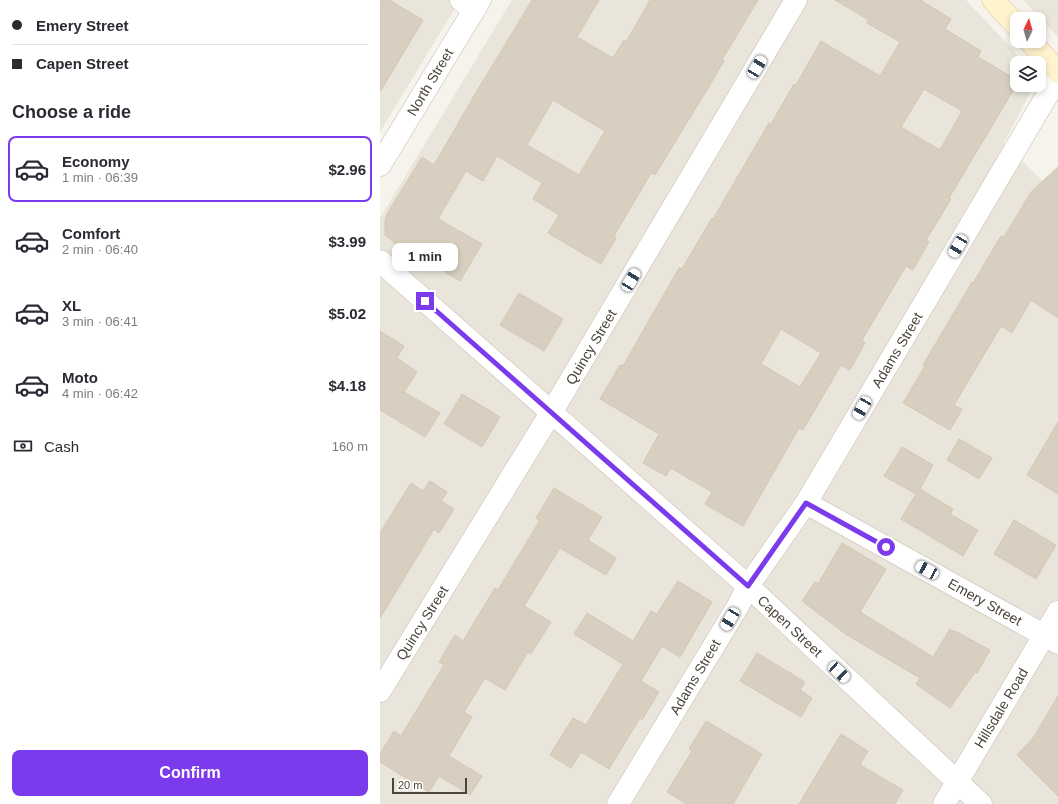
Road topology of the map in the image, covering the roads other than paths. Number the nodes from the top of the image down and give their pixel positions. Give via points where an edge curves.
1 (796, 0) edge
2 (993, 0) edge
3 (472, 3) edge
4 (1010, 18) edge
5 (1036, 48) edge
6 (1058, 72) edge
7 (1058, 77) edge
8 (380, 165) edge
9 (380, 261) edge
10 (551, 413) junction
11 (806, 503) junction
12 (748, 586) junction
13 (1058, 612) edge
14 (1051, 639) edge
15 (380, 691) edge
16 (957, 782) junction
17 (618, 804) edge
18 (944, 804) edge
19 (981, 804) edge

1 - 10 street, Quincy Street
2 - 4 main road
3 - 8 street, North Street
5 - 6 main road
7 - 11 street, Adams Street
9 - 10 street, Capen Street
10 - 12 street, Capen Street
10 - 15 street, Quincy Street
11 - 12 street, Adams Street
11 - 14 street, Emery Street
12 - 16 street, Capen Street
12 - 17 street, Adams Street
13 - 14 street, Hillsdale Road
14 - 16 street, Hillsdale Road
16 - 18 street, Hillsdale Road
16 - 19 street, Capen Street

